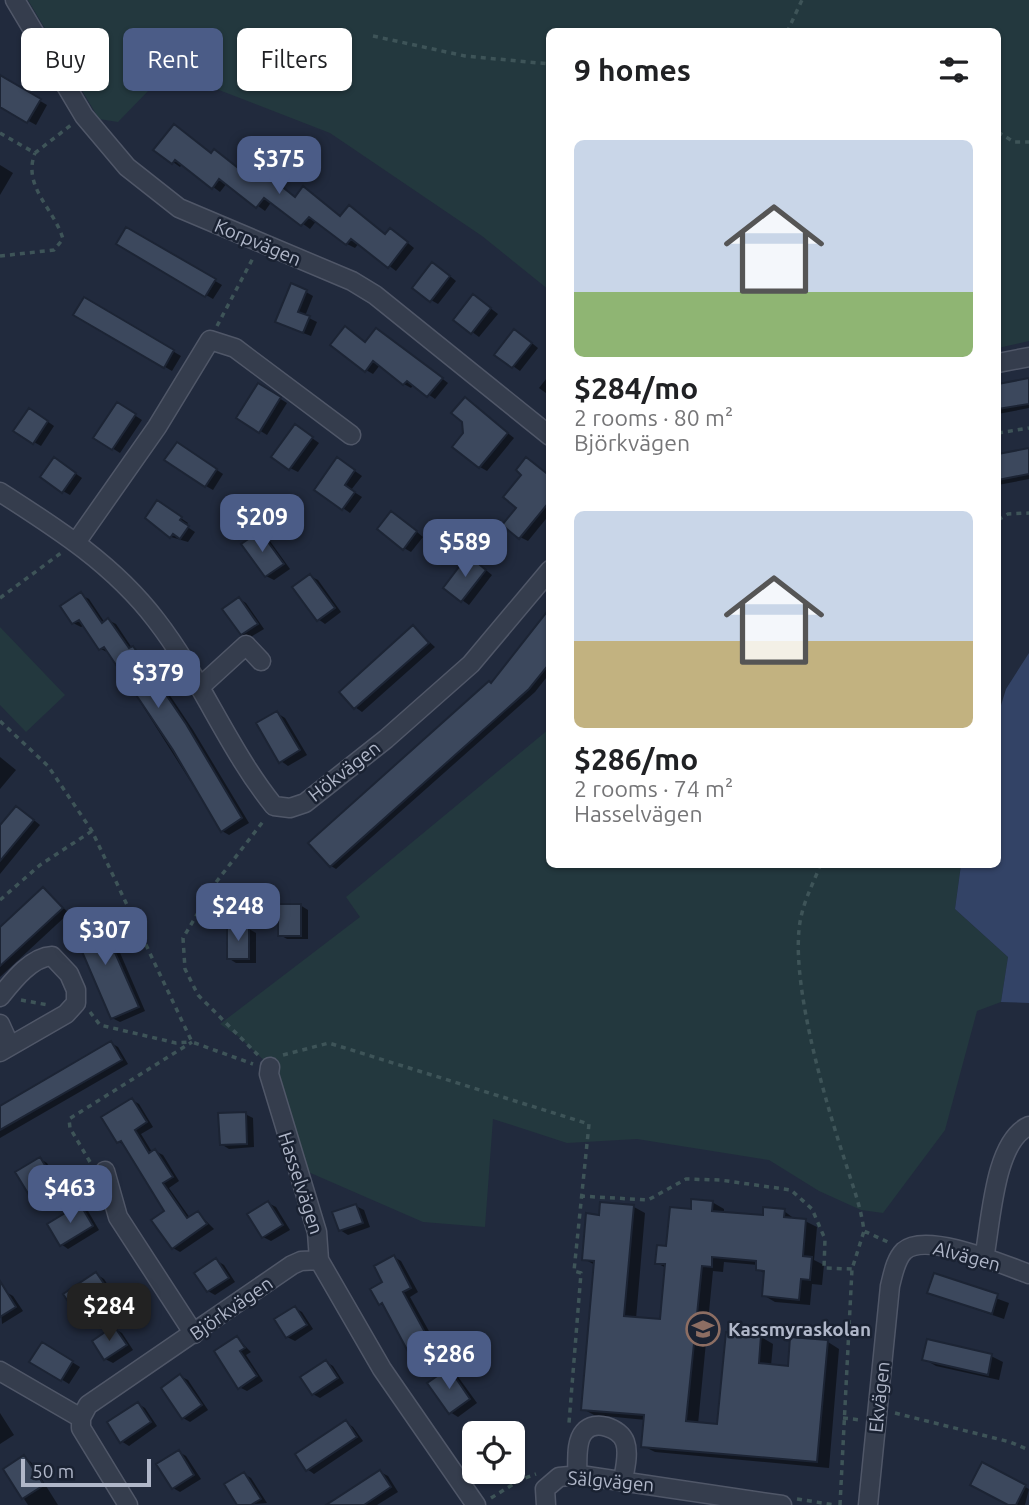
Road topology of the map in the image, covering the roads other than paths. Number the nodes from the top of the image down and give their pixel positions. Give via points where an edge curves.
1 (10, 3) edge
2 (1029, 357) edge
3 (1001, 362) edge
4 (546, 433) edge
5 (351, 435) dead end
6 (0, 492) edge
7 (77, 541) junction
8 (546, 575) edge
9 (261, 661) dead end
10 (200, 687) junction
11 (1, 996) edge
12 (0, 1024) edge
13 (5, 1049) edge
14 (270, 1067) road end
15 (1029, 1126) edge
16 (105, 1171) road end
17 (905, 1250) joint
18 (984, 1259) junction
19 (319, 1260) junction
20 (1029, 1274) edge
21 (194, 1334) junction
22 (0, 1371) edge
23 (81, 1418) junction
24 (577, 1475) junction
25 (624, 1480) junction
26 (736, 1501) edge
27 (788, 1502) edge
28 (481, 1504) edge
29 (128, 1505) edge
30 (546, 1505) edge
31 (868, 1505) edge

1 - 4 street, Korpvägen via 84,116 127,167 179,208 375,295
2 - 3 street
5 - 7 street via 235,348 210,340 157,427
6 - 7 street
7 - 10 street via 157,621
8 - 10 street, Hökvägen via 471,664 386,739 305,803 290,808 274,806
9 - 10 street via 246,645
11 - 13 street via 41,958 52,956 69,974 76,990 73,1006
12 - 13 street
14 - 19 street, Hasselvägen via 281,1121 317,1232
15 - 18 street via 1019,1130 1004,1150
16 - 21 street via 118,1217
17 - 18 street, Alvägen via 941,1246
17 - 31 street, Ekvägen via 890,1286
18 - 20 street, Alvägen
19 - 21 street, Björkvägen via 292,1265
19 - 28 street, Hasselvägen via 382,1368
21 - 23 street, Björkvägen via 88,1405
22 - 23 street
23 - 29 street via 90,1446
24 - 25 street, Sälgvägen
24 - 25 street via 583,1432 601,1426 624,1440
24 - 30 street, Sälgvägen via 551,1482 544,1495
25 - 26 street, Sälgvägen
26 - 27 street, Sälgvägen

